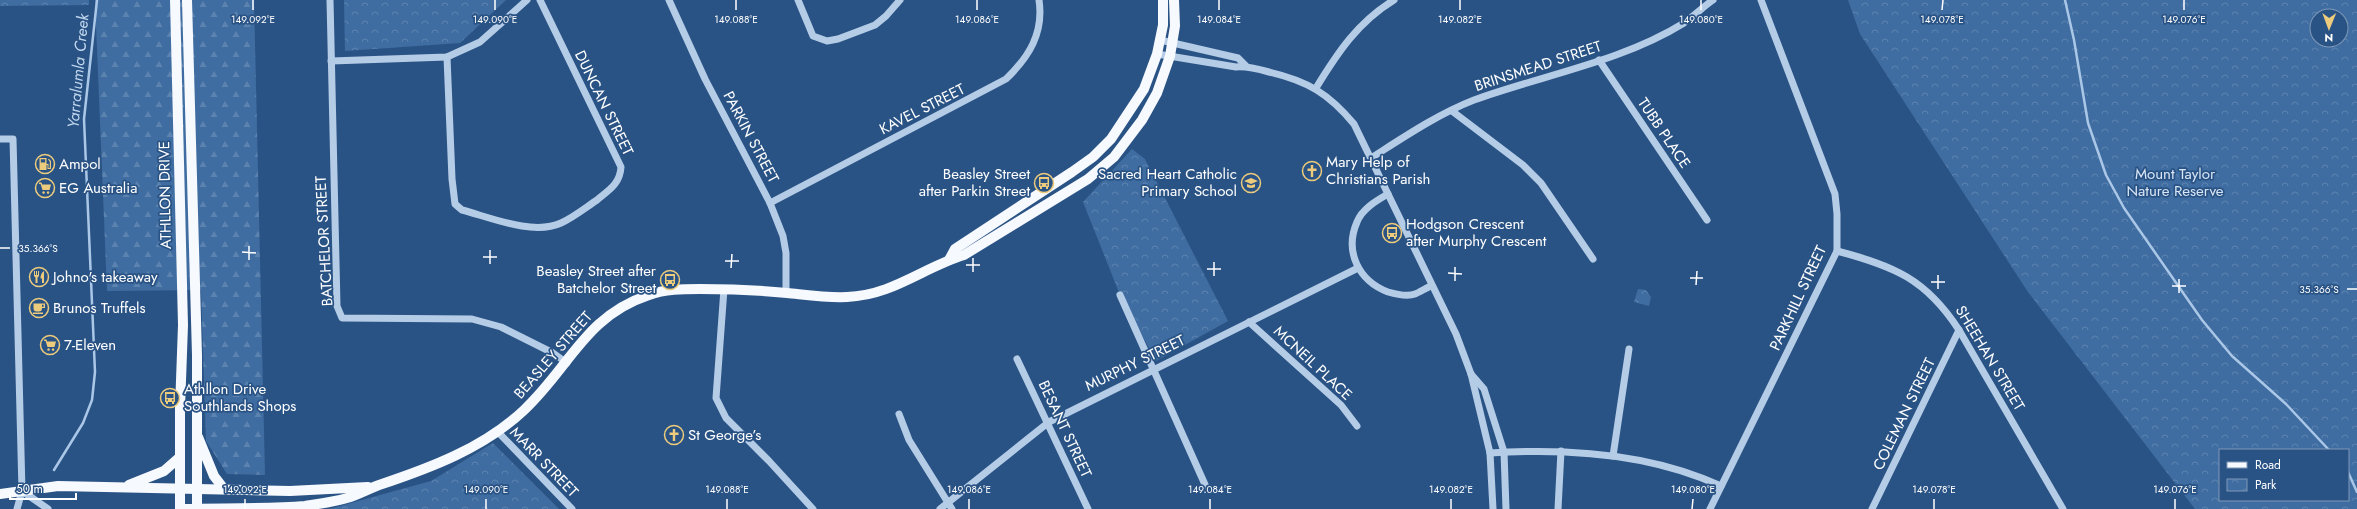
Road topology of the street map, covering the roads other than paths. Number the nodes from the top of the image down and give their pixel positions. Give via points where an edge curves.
1 (175, 0) edge
2 (187, 0) edge
3 (330, 0) edge
4 (527, 0) edge
5 (540, 0) edge
6 (669, 0) edge
7 (798, 0) edge
8 (900, 0) edge
9 (1040, 0) edge
10 (1163, 0) edge
11 (1174, 0) edge
12 (1394, 0) edge
13 (1713, 0) edge
14 (1761, 0) edge
15 (1160, 40) junction
16 (1172, 42) junction
17 (1157, 54) junction
18 (1170, 56) junction
19 (447, 57) junction
20 (1599, 60) junction
21 (331, 61) junction
22 (1246, 66) junction
23 (1316, 88) junction
24 (1452, 111) junction
25 (0, 139) edge
26 (1371, 158) junction
27 (1388, 194) junction
28 (770, 203) junction
29 (1707, 220) dead end
30 (1837, 251) junction
31 (948, 260) junction
32 (1593, 260) dead end
33 (1358, 268) junction
34 (1431, 286) junction
35 (724, 289) junction
36 (786, 293) junction
37 (1120, 294) dead end
38 (1249, 322) junction
39 (1960, 330) junction
40 (1629, 349) dead end
41 (1018, 360) dead end
42 (566, 363) junction
43 (1154, 368) junction
44 (1471, 374) junction
45 (898, 414) dead end
46 (1049, 422) junction
47 (1357, 426) dead end
48 (498, 432) junction
49 (197, 434) junction
50 (1561, 451) junction
51 (1504, 452) junction
52 (1490, 453) junction
53 (1613, 456) junction
54 (180, 457) junction
55 (376, 486) junction
56 (1721, 486) junction
57 (125, 487) junction
58 (180, 488) junction
59 (197, 489) junction
60 (224, 489) junction
61 (1207, 489) dead end
62 (22, 491) junction
63 (0, 494) edge
64 (950, 506) edge
65 (254, 508) edge
66 (17, 509) edge
67 (48, 509) edge
68 (180, 509) edge
69 (183, 509) edge
70 (197, 509) edge
71 (572, 509) edge
72 (813, 509) edge
73 (940, 509) edge
74 (1088, 509) edge
75 (1492, 509) edge
76 (1506, 509) edge
77 (1558, 509) edge
78 (1710, 509) edge
79 (1872, 509) edge
80 (2063, 509) edge

1 - 54 main road, ATHLLON DRIVE via 183,326
2 - 49 main road, ATHLLON DRIVE
3 - 21 street, BATCHELOR STREET
4 - 19 street via 480,42
5 - 19 street, DUNCAN STREET via 621,167 621,176 615,186 577,214 560,224 546,228 529,228 462,210 455,204
6 - 28 street, PARKIN STREET via 699,66
7 - 8 street via 813,36 827,41 875,25
9 - 28 street, KAVEL STREET via 1040,26 1033,47 1021,65 1006,79
10 - 15 main road, BEASLEY STREET
11 - 16 main road, BEASLEY STREET via 1175,26
12 - 23 street via 1363,22 1346,41
13 - 20 street, BRINSMEAD STREET via 1685,22 1664,34
14 - 30 street, PARKHILL STREET via 1835,194
15 - 16 street
15 - 17 main road, BEASLEY STREET
16 - 18 main road, BEASLEY STREET
16 - 22 street via 1238,58
17 - 18 street
17 - 31 main road, BEASLEY STREET via 1136,102 1111,139 1093,157 955,249
18 - 22 street via 1236,67
18 - 31 main road, BEASLEY STREET via 1151,108 1114,157 1068,191 964,255
19 - 21 street
20 - 24 street, BRINSMEAD STREET via 1480,98
20 - 29 street, TUBB PLACE
21 - 42 street, BATCHELOR STREET via 337,306 342,318 472,319 501,327 553,353
22 - 23 street via 1288,76
23 - 26 street via 1337,104 1354,124
24 - 26 street, BRINSMEAD STREET
24 - 32 street via 1541,183
25 - 62 street via 13,139
26 - 27 street
27 - 33 street via 1369,206 1357,222 1353,253
27 - 34 street
28 - 36 street, PARKIN STREET via 784,242
30 - 39 street, SHEEHAN STREET via 1873,260 1898,271 1924,288 1943,306
30 - 56 street, PARKHILL STREET
31 - 36 main road, BEASLEY STREET via 902,284 878,293 848,297
33 - 34 street via 1374,287 1395,294 1413,294
33 - 38 street, MURPHY STREET
34 - 44 street via 1456,334
35 - 36 main road, BEASLEY STREET
35 - 42 main road, BEASLEY STREET via 678,289 651,294 626,303 603,318
35 - 72 street via 716,398 726,418
37 - 43 street
38 - 43 street, MURPHY STREET
38 - 47 street, MCNEIL PLACE via 1341,405
39 - 79 street, COLEMAN STREET
39 - 80 street, SHEEHAN STREET
40 - 53 street
41 - 46 street, BESANT STREET
42 - 48 main road, BEASLEY STREET via 524,411
43 - 46 street, MURPHY STREET
43 - 61 street
44 - 51 street via 1484,388
44 - 52 street
45 - 64 street via 909,440
46 - 64 street, MURPHY STREET
46 - 74 street, BESANT STREET
48 - 55 main road, BEASLEY STREET via 459,454 416,473
48 - 71 street, MARR STREET
49 - 59 main road, ATHLLON DRIVE
49 - 60 main road via 214,476
50 - 51 street
50 - 53 street
50 - 77 street
51 - 52 street
51 - 76 street
52 - 75 street
53 - 56 street via 1682,471
54 - 57 main road via 164,471
54 - 58 main road, ATHLLON DRIVE
55 - 60 main road, BEASLEY STREET via 290,491
55 - 65 main road, BEASLEY STREET via 348,498 304,506
56 - 78 street, PARKHILL STREET
57 - 58 main road, BEASLEY STREET
57 - 62 main road, BEASLEY STREET via 58,486
58 - 59 main road, BEASLEY STREET
58 - 68 main road, ATHLLON DRIVE
59 - 60 main road, BEASLEY STREET
59 - 70 main road, ATHLLON DRIVE
62 - 63 main road, BEASLEY STREET
62 - 66 street
62 - 67 street
64 - 73 street, MURPHY STREET
65 - 70 main road, BEASLEY STREET
69 - 70 main road, BEASLEY STREET

